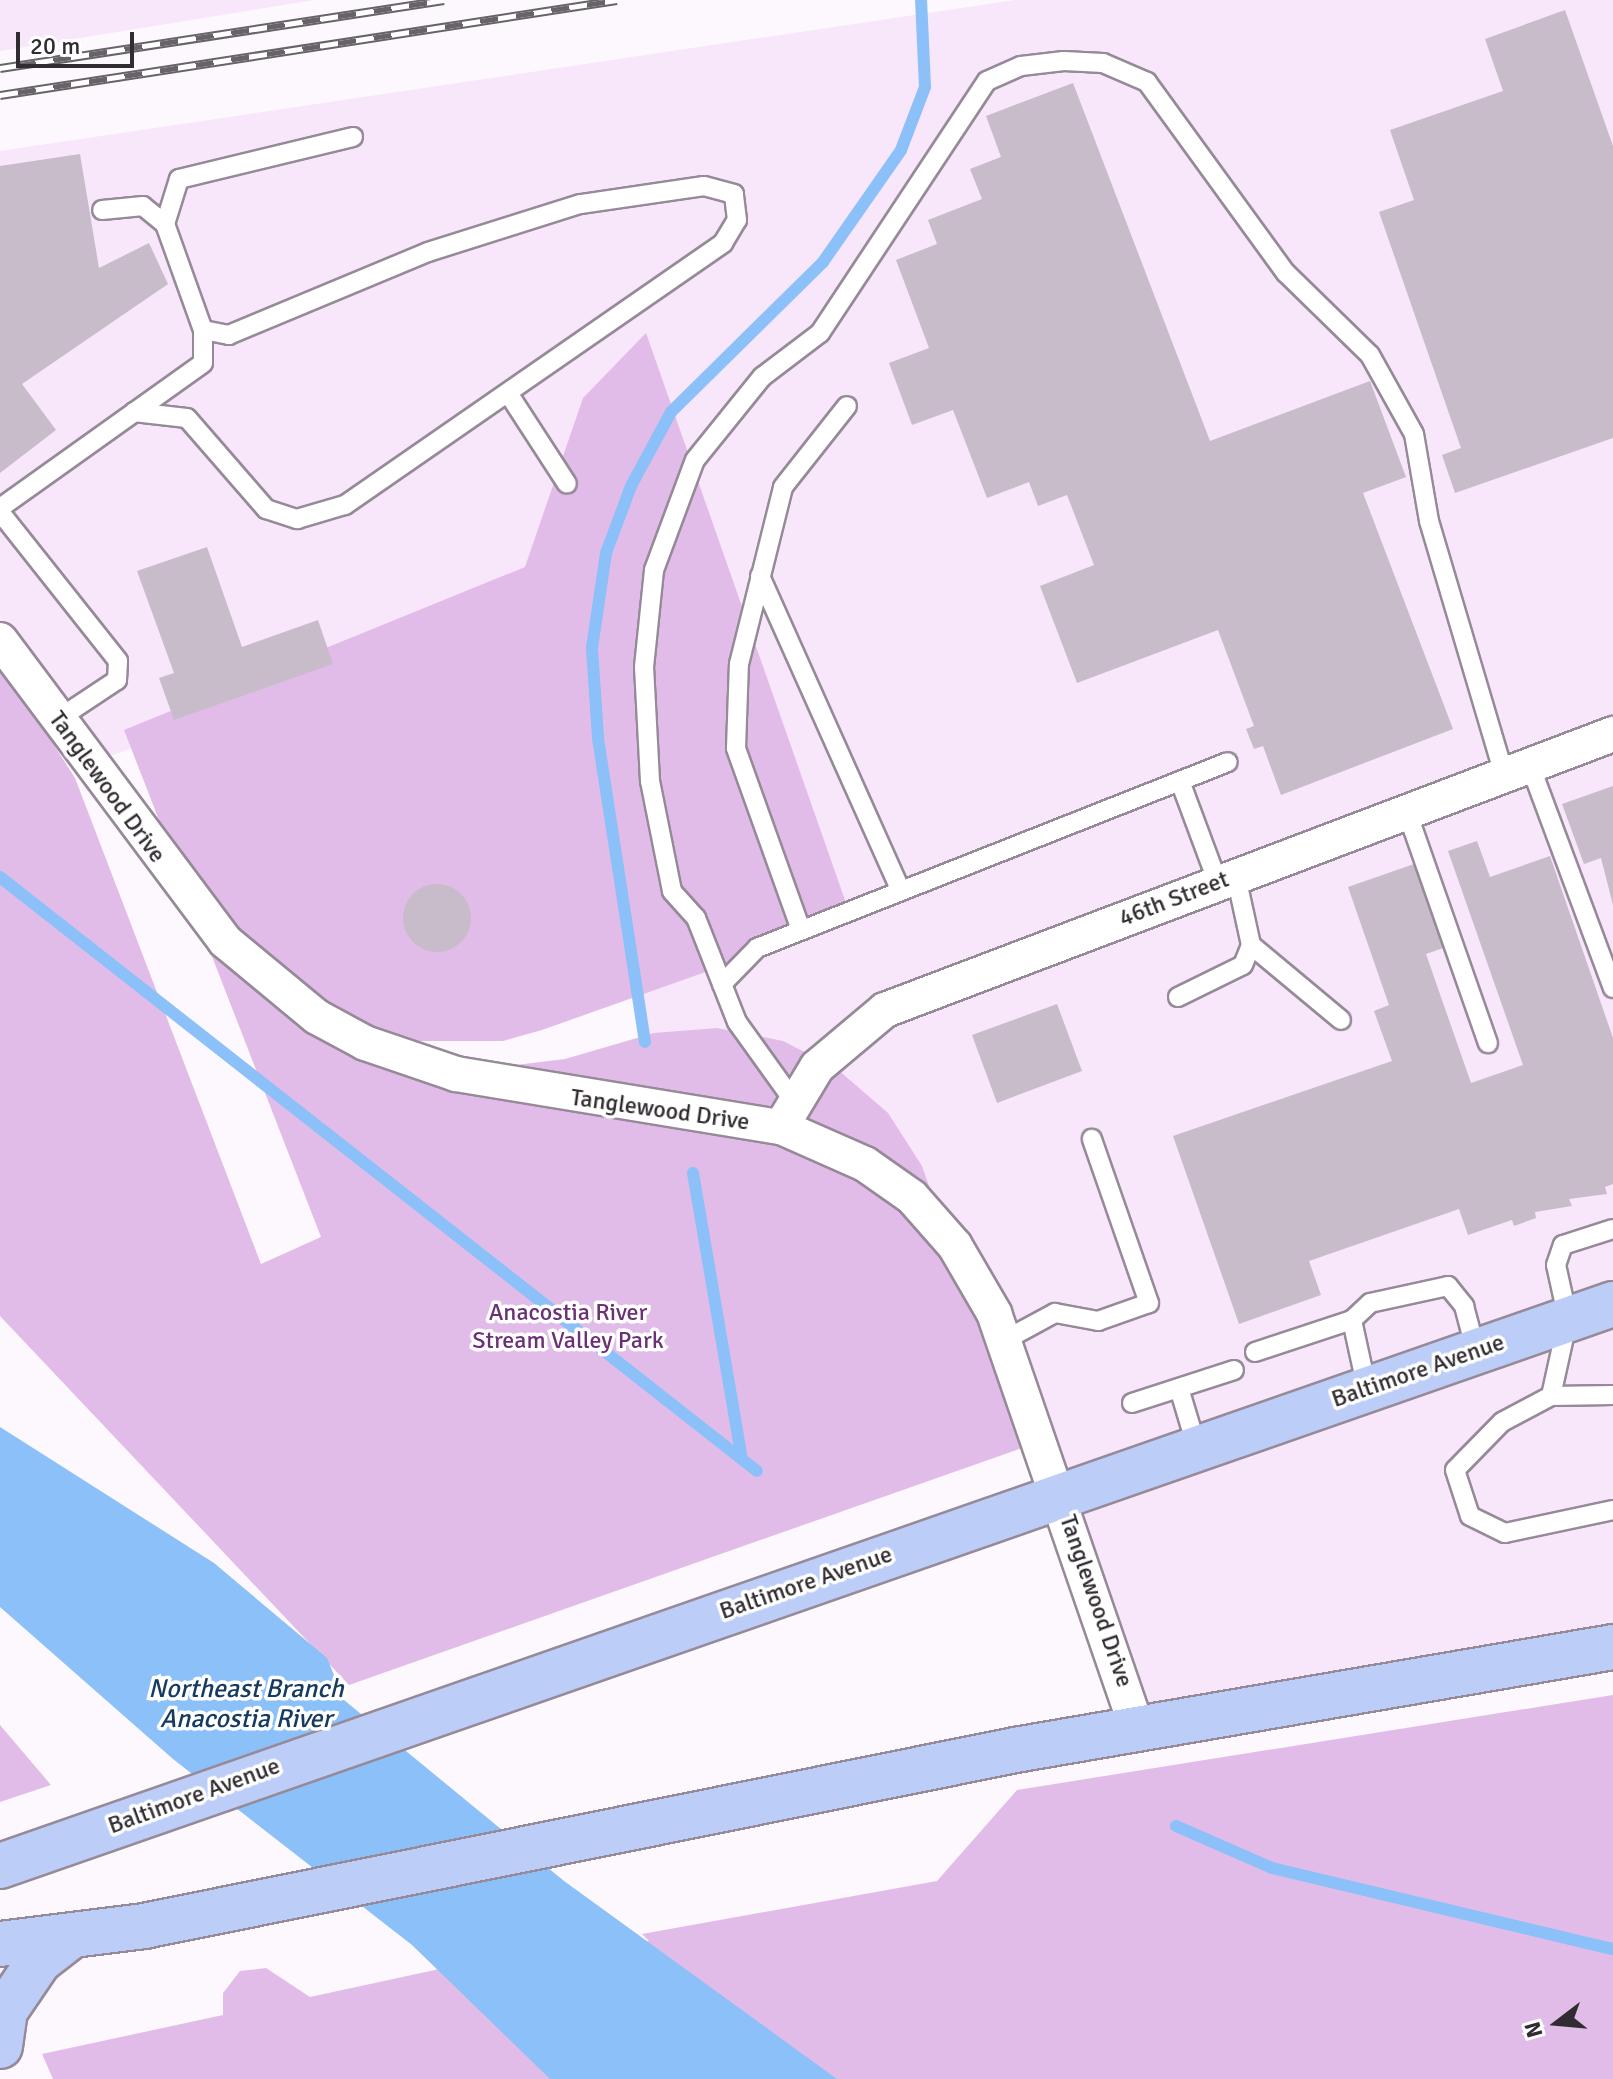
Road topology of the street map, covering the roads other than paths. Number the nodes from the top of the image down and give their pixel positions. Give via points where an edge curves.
1 (353, 137) dead end
2 (102, 210) dead end
3 (165, 224) junction
4 (203, 330) junction
5 (508, 393) junction
6 (847, 406) dead end
7 (134, 412) junction
8 (567, 484) dead end
9 (0, 510) edge
10 (760, 576) junction
11 (0, 640) edge
12 (58, 719) junction
13 (1613, 734) edge
14 (1228, 762) dead end
15 (1517, 770) junction
16 (1180, 781) junction
17 (1407, 812) junction
18 (1227, 880) junction
19 (901, 891) junction
20 (801, 930) junction
21 (1251, 945) junction
22 (722, 984) junction
23 (1613, 988) edge
24 (1178, 997) dead end
25 (1341, 1020) dead end
26 (1488, 1043) dead end
27 (787, 1113) junction
28 (1092, 1139) dead end
29 (1613, 1229) edge
30 (1613, 1304) edge
31 (1568, 1319) junction
32 (1352, 1320) junction
33 (1005, 1340) junction
34 (1476, 1351) junction
35 (1255, 1352) dead end
36 (1234, 1370) dead end
37 (1179, 1388) junction
38 (1367, 1389) junction
39 (1613, 1395) edge
40 (1551, 1396) junction
41 (1132, 1403) dead end
42 (1197, 1448) junction
43 (1061, 1495) junction
44 (1613, 1510) edge
45 (1613, 1647) edge
46 (1137, 1728) junction
47 (0, 1866) edge
48 (67, 1939) junction
49 (0, 1944) edge
50 (0, 2046) edge

1 - 3 lane via 179,179
2 - 3 lane via 143,206
3 - 4 lane
4 - 5 lane via 229,335 428,252 580,204 704,186 734,194 737,220 723,243
4 - 7 lane via 203,363
5 - 7 lane via 345,505 297,519 266,509 187,418
5 - 8 lane
6 - 10 lane via 783,487
7 - 9 lane
9 - 12 lane via 118,661 117,680
10 - 19 lane
10 - 20 lane via 739,664 736,748
11 - 12 street, Tanglewood Drive
12 - 27 street, Tanglewood Drive via 225,941 317,1017 365,1043 456,1074
13 - 15 street, 46th Street
14 - 16 lane
15 - 17 street, 46th Street
15 - 22 lane via 1429,521 1414,434 1370,355 1286,273 1147,82 1103,63 1021,66 987,81 820,333 762,377 695,460 654,570 644,667 650,781 672,891 696,918
15 - 23 lane
16 - 18 lane
16 - 19 lane
17 - 18 street, 46th Street
17 - 26 lane
18 - 21 lane
18 - 27 street, 46th Street via 885,1010 843,1039
19 - 20 lane
20 - 22 lane via 757,948
21 - 24 lane via 1243,965
21 - 25 lane
22 - 27 lane
27 - 33 street, Tanglewood Drive via 912,1197 955,1246
28 - 33 lane via 1149,1303 1098,1321 1055,1313
29 - 31 lane via 1563,1245 1556,1265
30 - 31 main road, Baltimore Avenue
31 - 34 main road, Baltimore Avenue
31 - 40 lane
32 - 34 lane via 1370,1303 1448,1286 1464,1306
32 - 35 lane
32 - 38 lane
33 - 43 street, Tanglewood Drive
34 - 38 main road, Baltimore Avenue
36 - 37 lane
37 - 41 lane
37 - 42 lane
38 - 42 main road, Baltimore Avenue
39 - 40 lane
40 - 44 lane via 1502,1422 1455,1470 1470,1516 1505,1533
42 - 43 main road, Baltimore Avenue
43 - 46 street, Tanglewood Drive
43 - 47 main road, Baltimore Avenue
45 - 46 main road
46 - 48 main road via 687,1821
48 - 49 main road
48 - 50 main road via 39,1961 5,2011

